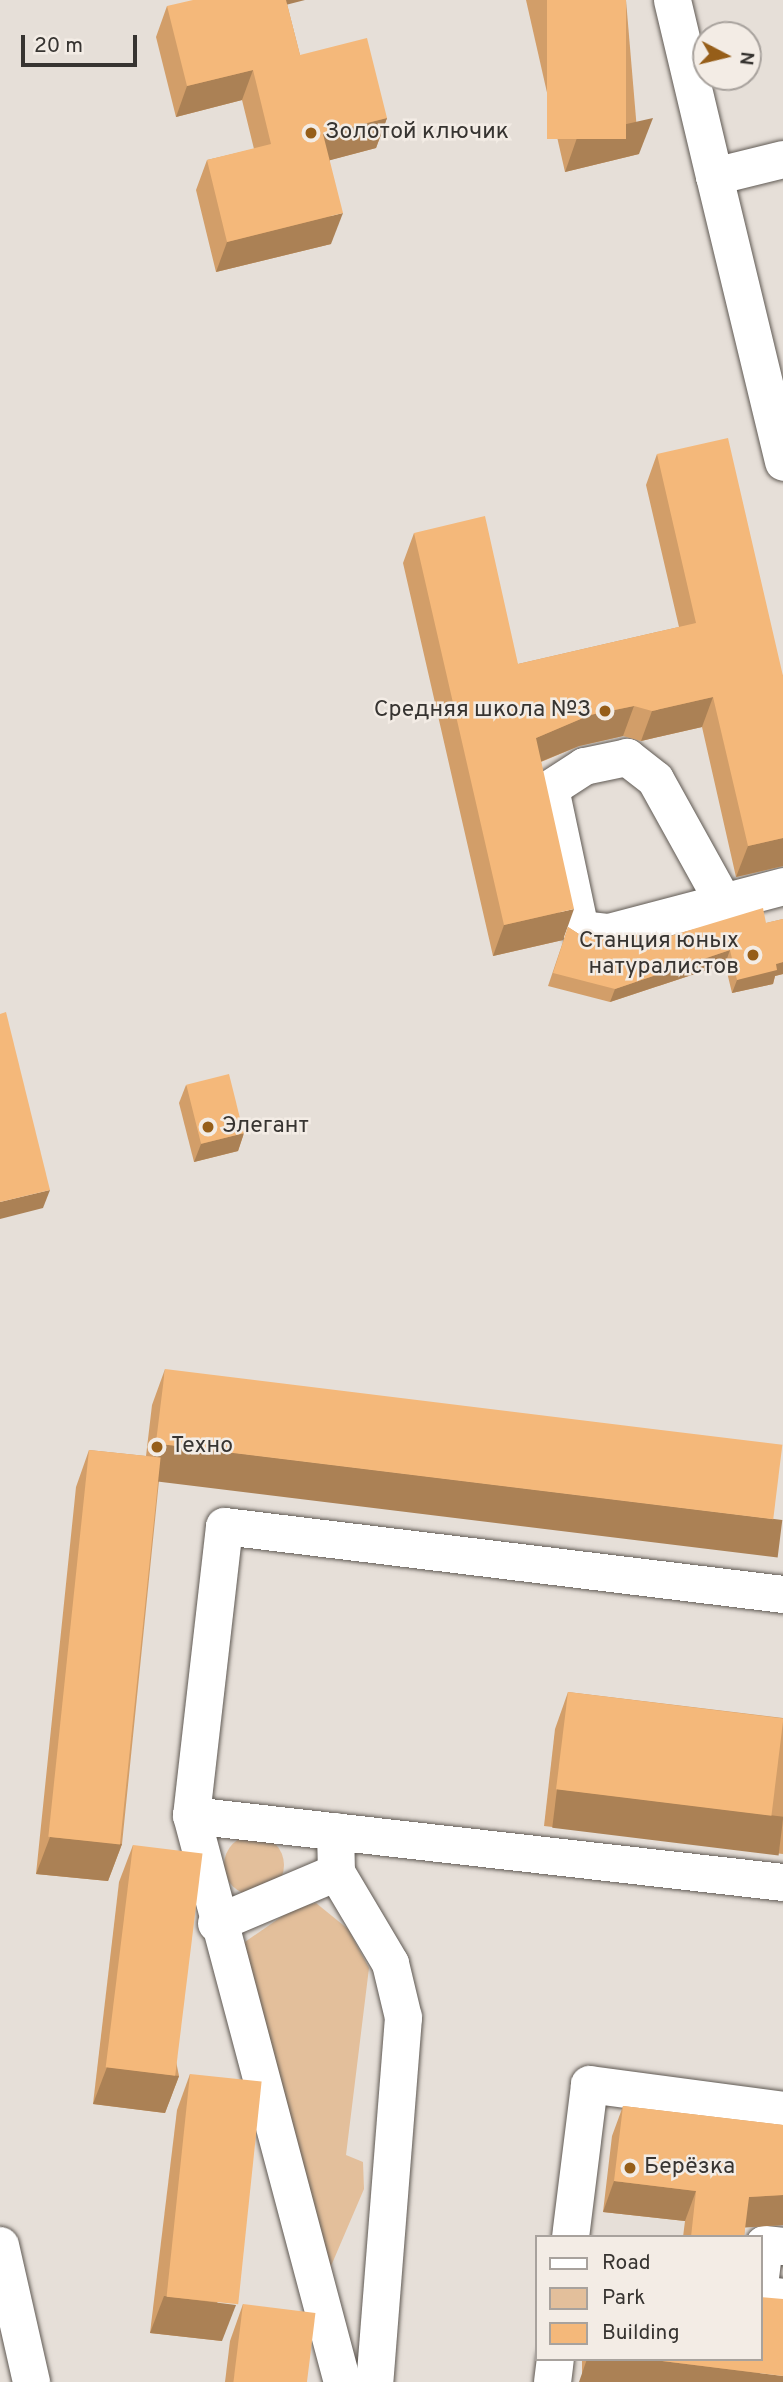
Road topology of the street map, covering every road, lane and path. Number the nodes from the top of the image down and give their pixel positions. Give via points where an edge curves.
1 (672, 0) edge
2 (783, 159) edge
3 (714, 176) junction
4 (783, 461) edge
5 (783, 886) edge
6 (722, 900) junction
7 (783, 1594) edge
8 (191, 1815) junction
9 (335, 1831) junction
10 (335, 1872) junction
11 (783, 1882) edge
12 (216, 1923) junction
13 (783, 2110) edge
14 (570, 2235) edge
15 (0, 2245) edge
16 (783, 2246) edge
17 (762, 2260) edge
18 (762, 2294) edge
19 (783, 2297) edge
20 (555, 2361) edge
21 (31, 2382) edge
22 (342, 2382) edge
23 (374, 2382) edge
24 (552, 2382) edge

1 - 3 street
2 - 3 street
3 - 4 street
5 - 6 street
6 - 6 street via 609,932 580,929 550,788 584,766 627,757 655,779
7 - 8 street via 224,1526
8 - 9 street
8 - 12 street
9 - 10 street
9 - 11 street
10 - 12 street
10 - 23 street via 390,1963 403,2017
12 - 22 street
13 - 14 street via 589,2084
15 - 21 street
16 - 17 street via 764,2244
18 - 19 street
20 - 24 street

